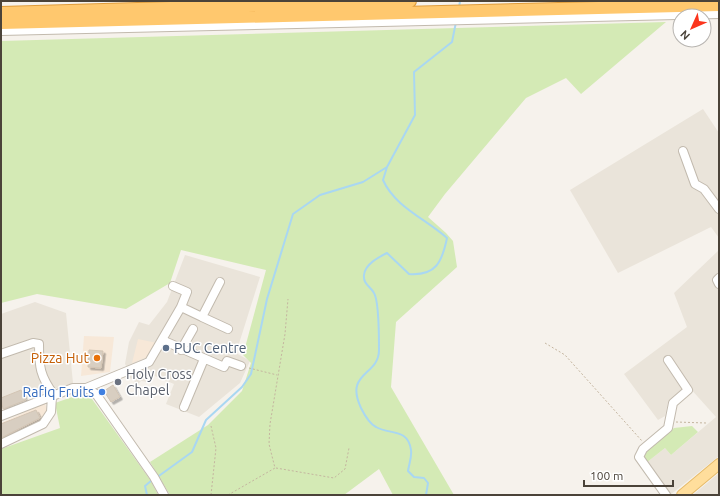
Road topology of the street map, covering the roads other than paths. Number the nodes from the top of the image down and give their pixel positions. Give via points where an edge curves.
1 (204, 1) edge
2 (410, 1) edge
3 (719, 5) edge
4 (1, 7) edge
5 (719, 14) edge
6 (12, 17) edge
7 (1, 23) edge
8 (1, 31) edge
9 (683, 151) dead end
10 (719, 209) edge
11 (719, 278) edge
12 (220, 282) dead end
13 (719, 284) edge
14 (173, 286) dead end
15 (181, 307) junction
16 (202, 317) junction
17 (192, 329) dead end
18 (228, 329) dead end
19 (162, 340) junction
20 (181, 350) junction
21 (1, 354) edge
22 (204, 359) junction
23 (668, 360) dead end
24 (241, 366) road end
25 (86, 388) junction
26 (53, 395) junction
27 (184, 407) dead end
28 (1, 416) edge
29 (1, 444) edge
30 (719, 464) edge
31 (164, 495) edge
32 (666, 495) edge
33 (682, 495) edge

1 - 6 street
2 - 6 highway
3 - 6 highway
4 - 6 street
5 - 6 street
6 - 7 highway
6 - 8 street
9 - 10 street via 695,184 704,189
11 - 13 street
12 - 16 street
14 - 15 street via 187,292
15 - 16 street
15 - 19 street
16 - 18 street
17 - 20 street
19 - 20 street
19 - 25 street via 149,362
20 - 22 street
21 - 26 street via 33,343 39,344 39,368
22 - 24 street via 224,367 227,361
22 - 27 street
23 - 32 street via 688,390 673,403 668,428 646,446 639,457
25 - 26 street via 73,388
25 - 31 street via 96,394
26 - 28 street
26 - 29 street via 51,412 43,424
30 - 33 main road

